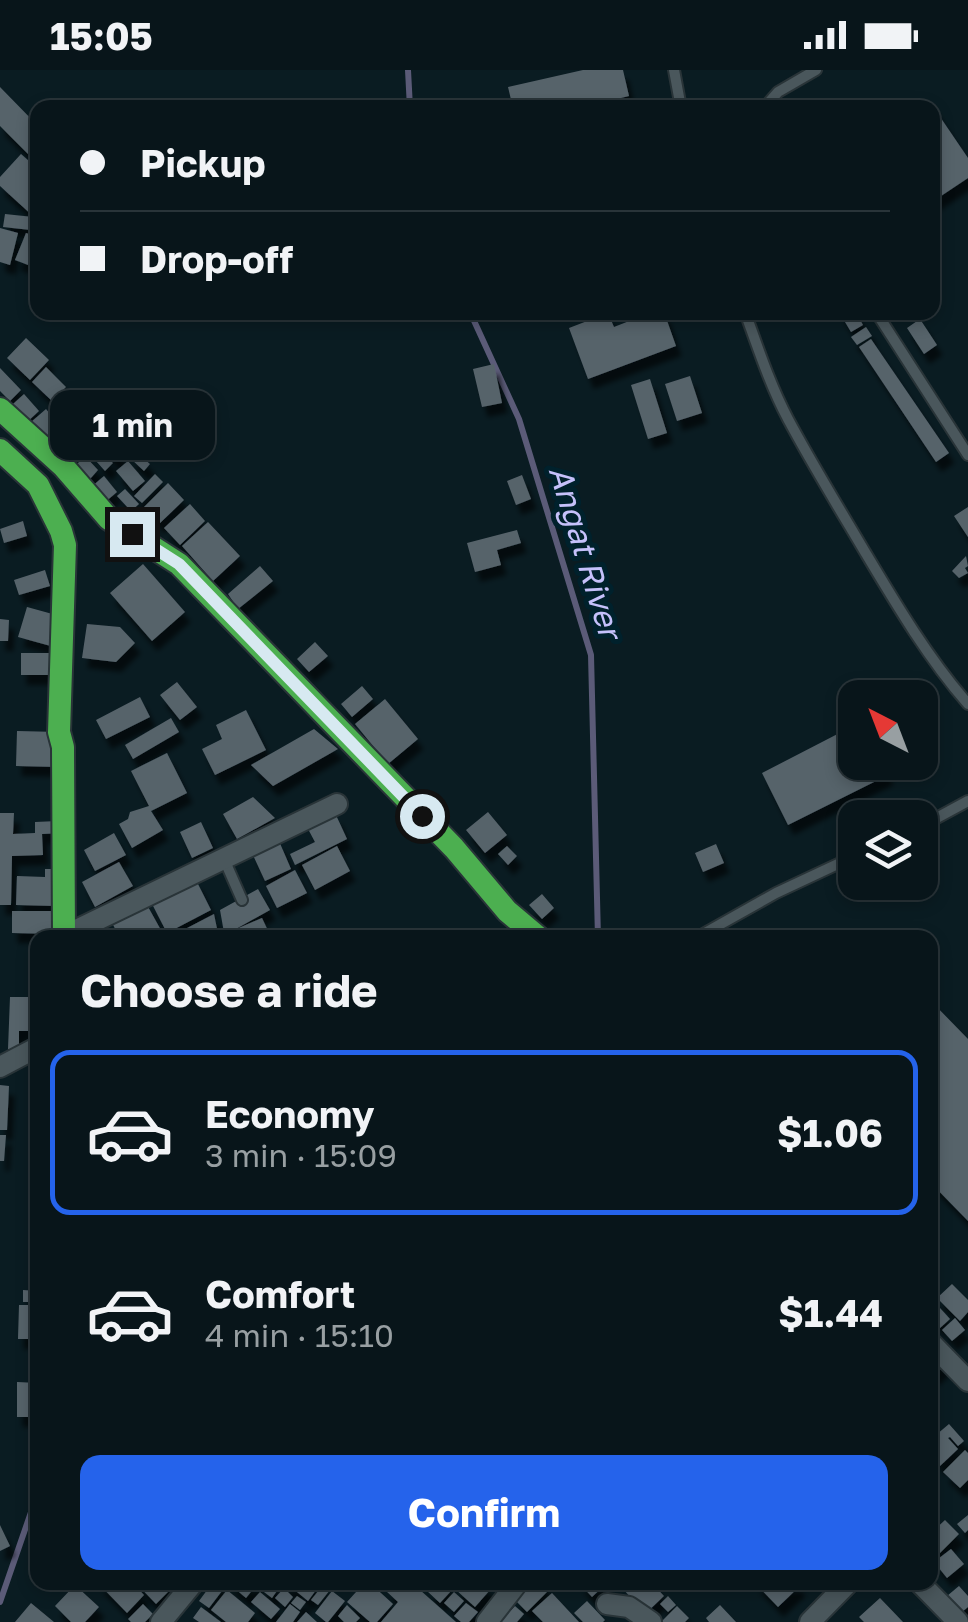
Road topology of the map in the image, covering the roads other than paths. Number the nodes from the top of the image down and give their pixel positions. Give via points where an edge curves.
1 (674, 70) edge
2 (816, 70) edge
3 (680, 100) edge
4 (771, 100) edge
5 (748, 320) edge
6 (881, 320) edge
7 (0, 409) edge
8 (0, 450) edge
9 (968, 456) edge
10 (968, 704) edge
11 (968, 801) edge
12 (337, 804) dead end
13 (938, 817) edge
14 (224, 858) junction
15 (838, 864) edge
16 (242, 900) dead end
17 (64, 930) edge
18 (78, 930) edge
19 (530, 930) edge
20 (710, 930) edge
21 (30, 1050) edge
22 (0, 1066) edge
23 (938, 1350) edge
24 (968, 1382) edge
25 (187, 1590) edge
26 (512, 1590) edge
27 (841, 1590) edge
28 (927, 1590) edge
29 (607, 1604) dead end
30 (161, 1622) edge
31 (487, 1622) edge
32 (651, 1622) edge
33 (810, 1622) edge
34 (958, 1622) edge

1 - 3 lane
2 - 4 lane
5 - 10 lane via 786,416 821,478 898,608
6 - 9 lane
7 - 19 street via 64,466 109,519 179,564
8 - 17 street via 38,485 65,545
11 - 13 lane
12 - 14 street
14 - 16 lane
14 - 18 street
15 - 20 lane
21 - 22 street
23 - 24 street
25 - 30 street
26 - 31 street
27 - 33 street
28 - 34 street
29 - 32 street

